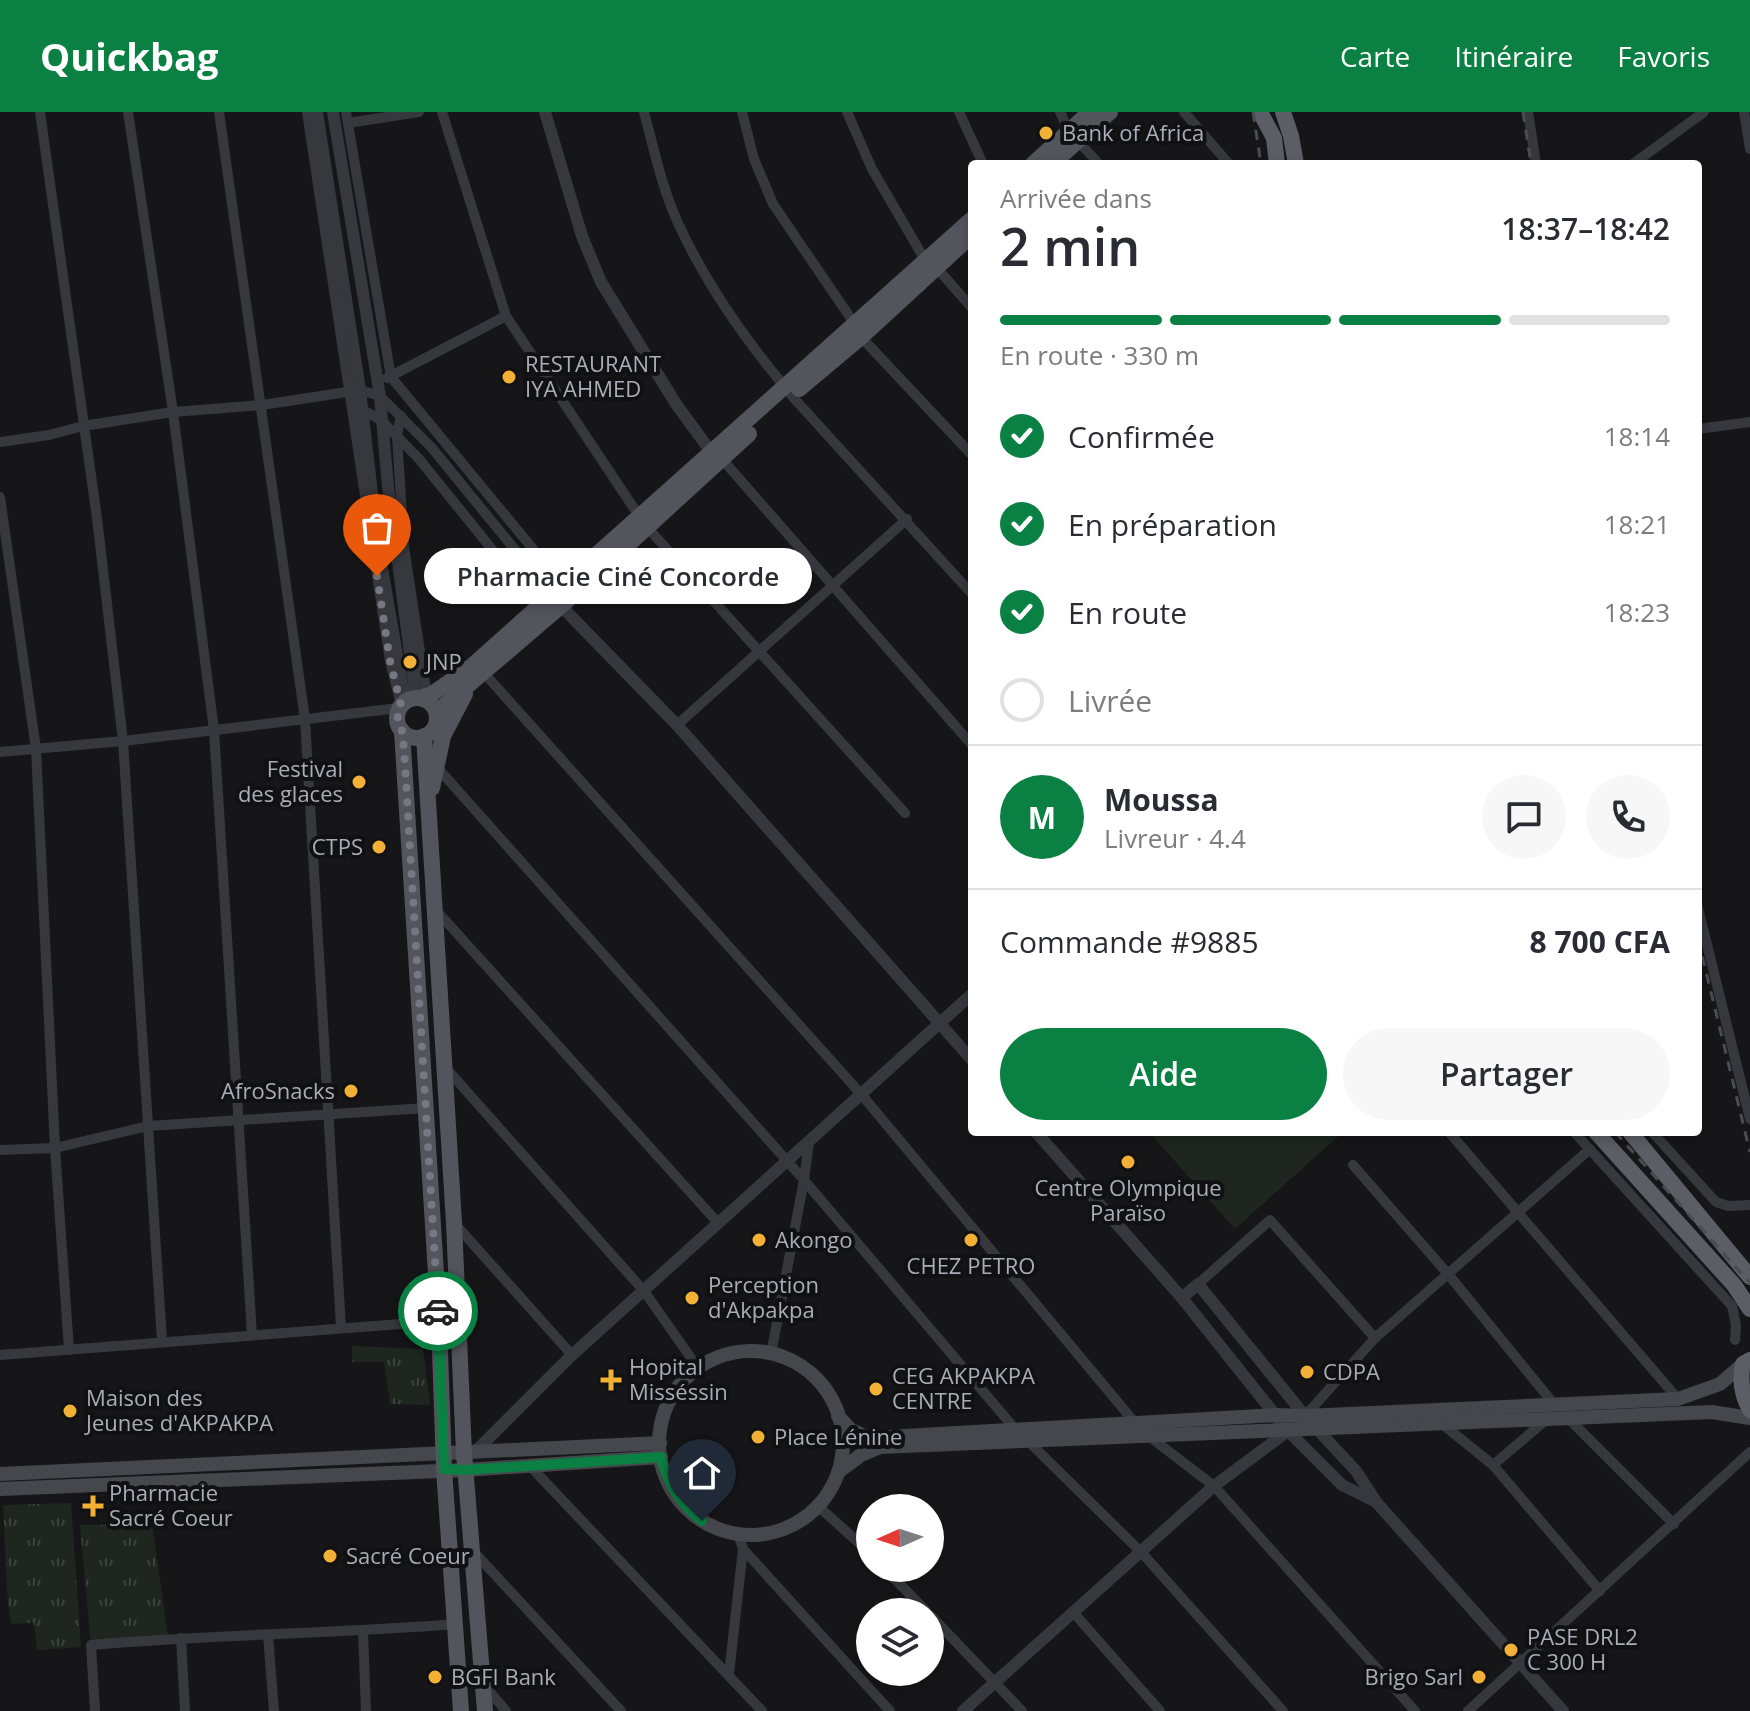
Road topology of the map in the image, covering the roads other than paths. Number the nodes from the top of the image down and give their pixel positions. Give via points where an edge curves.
1 (40, 112) edge
2 (128, 112) edge
3 (219, 112) edge
4 (307, 112) edge
5 (317, 112) edge
6 (333, 112) edge
7 (419, 112) edge
8 (442, 112) edge
9 (545, 112) edge
10 (644, 112) edge
11 (742, 112) edge
12 (847, 112) edge
13 (959, 112) edge
14 (1060, 112) edge
15 (1090, 112) edge
16 (1110, 112) edge
17 (1184, 112) edge
18 (1260, 112) edge
19 (1283, 112) edge
20 (1528, 112) edge
21 (1704, 112) edge
22 (1744, 112) edge
23 (347, 118) edge
24 (1074, 136) junction
25 (1750, 149) edge
26 (981, 160) edge
27 (1039, 160) edge
28 (1055, 160) edge
29 (1095, 160) edge
30 (1226, 160) edge
31 (1277, 160) edge
32 (1295, 160) edge
33 (1535, 160) edge
34 (1638, 160) edge
35 (968, 223) edge
36 (968, 238) edge
37 (931, 263) junction
38 (968, 304) edge
39 (506, 316) junction
40 (857, 330) junction
41 (391, 377) junction
42 (377, 379) junction
43 (354, 391) junction
44 (788, 391) junction
45 (380, 396) junction
46 (262, 405) junction
47 (361, 409) junction
48 (173, 412) junction
49 (401, 416) junction
50 (381, 420) junction
51 (1750, 422) edge
52 (83, 426) junction
53 (1702, 428) edge
54 (397, 436) junction
55 (0, 442) edge
56 (968, 451) edge
57 (717, 456) junction
58 (0, 497) edge
59 (907, 519) junction
60 (642, 521) junction
61 (833, 586) junction
62 (968, 589) edge
63 (558, 595) junction
64 (538, 606) junction
65 (759, 651) junction
66 (478, 679) junction
67 (411, 701) junction
68 (437, 717) junction
69 (305, 719) junction
70 (677, 725) junction
71 (214, 730) junction
72 (402, 731) junction
73 (424, 736) junction
74 (968, 740) edge
75 (123, 741) junction
76 (36, 749) junction
77 (0, 752) edge
78 (436, 766) junction
79 (905, 813) dead end
80 (429, 829) junction
81 (433, 907) junction
82 (1702, 924) edge
83 (968, 998) edge
84 (940, 1023) junction
85 (968, 1055) edge
86 (443, 1065) junction
87 (861, 1094) junction
88 (426, 1108) junction
89 (328, 1114) junction
90 (1750, 1119) edge
91 (238, 1120) junction
92 (148, 1126) junction
93 (1040, 1136) edge
94 (1453, 1136) edge
95 (1578, 1136) edge
96 (1600, 1136) edge
97 (1633, 1136) edge
98 (1656, 1136) edge
99 (809, 1142) junction
100 (55, 1148) junction
101 (1590, 1149) junction
102 (0, 1150) edge
103 (787, 1161) junction
104 (1353, 1165) dead end
105 (804, 1180) junction
106 (1750, 1205) edge
107 (1519, 1211) junction
108 (454, 1223) junction
109 (718, 1223) junction
110 (1448, 1274) junction
111 (1750, 1277) edge
112 (1198, 1284) junction
113 (644, 1291) junction
114 (1182, 1298) junction
115 (1750, 1309) edge
116 (439, 1321) junction
117 (341, 1328) junction
118 (252, 1335) junction
119 (1375, 1338) junction
120 (1735, 1340) dead end
121 (162, 1341) junction
122 (69, 1350) junction
123 (771, 1354) junction
124 (0, 1355) edge
125 (572, 1355) junction
126 (1746, 1362) edge
127 (698, 1368) junction
128 (1678, 1399) junction
129 (1553, 1403) junction
130 (1750, 1410) edge
131 (1275, 1415) junction
132 (838, 1416) junction
133 (1305, 1416) junction
134 (1548, 1418) junction
135 (1568, 1418) junction
136 (1750, 1418) edge
137 (1441, 1423) junction
138 (1136, 1424) junction
139 (1015, 1429) junction
140 (1317, 1429) junction
141 (1288, 1431) junction
142 (1150, 1437) junction
143 (1030, 1443) junction
144 (661, 1450) junction
145 (1750, 1452) edge
146 (469, 1453) junction
147 (444, 1461) junction
148 (1493, 1465) junction
149 (530, 1466) junction
150 (465, 1470) junction
151 (838, 1472) junction
152 (0, 1474) edge
153 (1214, 1486) junction
154 (0, 1489) edge
155 (1377, 1503) junction
156 (818, 1506) junction
157 (1674, 1524) junction
158 (738, 1534) junction
159 (856, 1540) edge
160 (470, 1548) junction
161 (743, 1549) junction
162 (1141, 1552) junction
163 (898, 1582) edge
164 (1600, 1591) junction
165 (914, 1598) edge
166 (1073, 1612) junction
167 (456, 1624) junction
168 (944, 1628) edge
169 (363, 1631) junction
170 (268, 1635) junction
171 (181, 1638) junction
172 (1520, 1663) junction
173 (729, 1674) junction
174 (482, 1682) junction
175 (996, 1682) junction
176 (95, 1711) edge
177 (185, 1711) edge
178 (274, 1711) edge
179 (366, 1711) edge
180 (461, 1711) edge
181 (485, 1711) edge
182 (506, 1711) edge
183 (621, 1711) edge
184 (762, 1711) edge
185 (890, 1711) edge
186 (963, 1711) edge
187 (1022, 1711) edge
188 (1160, 1711) edge
189 (1283, 1711) edge
190 (1415, 1711) edge
191 (1468, 1711) edge
192 (1563, 1711) edge

1 - 52 street
2 - 48 street
3 - 46 street
4 - 43 street
5 - 43 street
6 - 42 street
7 - 23 street
8 - 39 street
9 - 57 street via 601,282 676,404
10 - 44 street via 668,197 689,245 755,350
11 - 40 street via 773,204
12 - 37 street via 872,169
13 - 26 street
14 - 24 street
15 - 24 main road
16 - 24 main road
17 - 30 street
18 - 31 highway via 1274,138
19 - 32 highway
20 - 33 street
21 - 34 street
22 - 25 street
23 - 41 street
24 - 27 main road
24 - 28 main road
24 - 29 street
35 - 37 main road
36 - 37 main road
37 - 38 street
37 - 40 main road
39 - 41 street
39 - 60 street
40 - 44 main road
40 - 56 street
41 - 42 street
41 - 63 street
42 - 45 street
43 - 45 street
43 - 46 street
43 - 47 street
43 - 67 street via 390,661
44 - 57 main road
44 - 59 street
45 - 49 street
45 - 50 street
46 - 48 street
46 - 69 street
47 - 50 street
47 - 67 street via 378,545
48 - 52 street
48 - 71 street
49 - 54 street
49 - 63 street
50 - 54 street
50 - 67 street
51 - 53 street
52 - 55 street
52 - 75 street
54 - 64 street
54 - 67 street
57 - 60 main road
57 - 61 street
58 - 76 street
59 - 61 street
59 - 62 street
60 - 63 main road
60 - 65 street
61 - 65 street
61 - 74 street
63 - 64 main road
63 - 66 main road
63 - 70 street
64 - 67 main road via 464,673
65 - 70 street
65 - 79 street
66 - 68 main road
66 - 78 main road via 447,725
66 - 87 street
67 - 68 main road via 431,704
67 - 69 street
67 - 72 main road via 397,720
68 - 73 main road
69 - 71 street
69 - 89 street
70 - 84 street
71 - 75 street
71 - 91 street
72 - 73 main road
72 - 88 main road
73 - 80 main road
75 - 76 street
75 - 92 street
76 - 77 street
76 - 100 street
78 - 80 main road
78 - 103 street
80 - 81 main road
81 - 86 main road
81 - 109 street
82 - 90 street
83 - 84 street
84 - 85 street
84 - 87 street
86 - 108 main road
86 - 113 street
87 - 99 street
87 - 138 street
88 - 89 street
88 - 116 main road
89 - 91 street
89 - 117 street
91 - 92 street
91 - 118 street
92 - 100 street
92 - 121 street
93 - 114 street
94 - 107 street
95 - 101 street
96 - 115 highway
97 - 111 highway
98 - 106 street via 1716,1202
99 - 103 street
99 - 105 street
100 - 102 street
100 - 122 street
101 - 107 street
101 - 120 street via 1732,1306
103 - 105 street
103 - 109 street
104 - 110 street
105 - 123 street
105 - 139 street
107 - 110 street
107 - 128 street
108 - 125 street
108 - 146 main road
109 - 113 street
110 - 119 street
110 - 129 street
112 - 114 street
112 - 119 street via 1270,1220
112 - 133 street
113 - 125 street
113 - 127 street
114 - 131 street
116 - 117 street
116 - 147 main road
117 - 118 street
118 - 121 street
119 - 133 street
121 - 122 street
122 - 124 street
123 - 127 main road via 733,1353
123 - 132 main road via 812,1374
125 - 146 street
126 - 128 main road via 1720,1384
126 - 130 highway via 1742,1391
127 - 144 main road via 670,1402
128 - 129 main road
129 - 133 main road
131 - 133 main road
131 - 138 main road
131 - 141 street
132 - 139 main road via 869,1438
132 - 151 main road via 843,1446
133 - 140 street
134 - 135 main road
134 - 137 main road
134 - 148 street
135 - 136 main road via 1712,1412
135 - 157 street
137 - 140 main road
137 - 148 street
138 - 139 main road
140 - 141 main road
140 - 155 street
141 - 142 main road
141 - 153 street
141 - 155 street via 1342,1485
142 - 143 main road
142 - 153 street
143 - 151 main road via 880,1447
143 - 162 street
144 - 146 main road
144 - 149 main road
144 - 158 main road via 671,1486 688,1509 711,1525
145 - 157 street
146 - 147 main road
146 - 150 main road
147 - 150 main road
147 - 152 main road
147 - 154 main road
147 - 167 main road
148 - 164 street
149 - 150 main road
149 - 173 street
150 - 160 main road
151 - 156 main road
153 - 162 street
153 - 190 street
155 - 172 street
156 - 158 main road via 782,1530
156 - 159 street
157 - 164 street
158 - 161 street
160 - 174 main road
160 - 183 street
161 - 173 street
161 - 185 street
162 - 166 street
162 - 189 street
163 - 165 street
164 - 172 street
166 - 175 street
166 - 188 street
167 - 169 street
167 - 180 main road
168 - 175 street
169 - 170 street
169 - 179 street
170 - 171 street
170 - 178 street
171 - 176 street via 91,1645
171 - 177 street
172 - 191 street
172 - 192 street
173 - 184 street
174 - 181 main road
174 - 182 street
175 - 186 street
175 - 187 street

